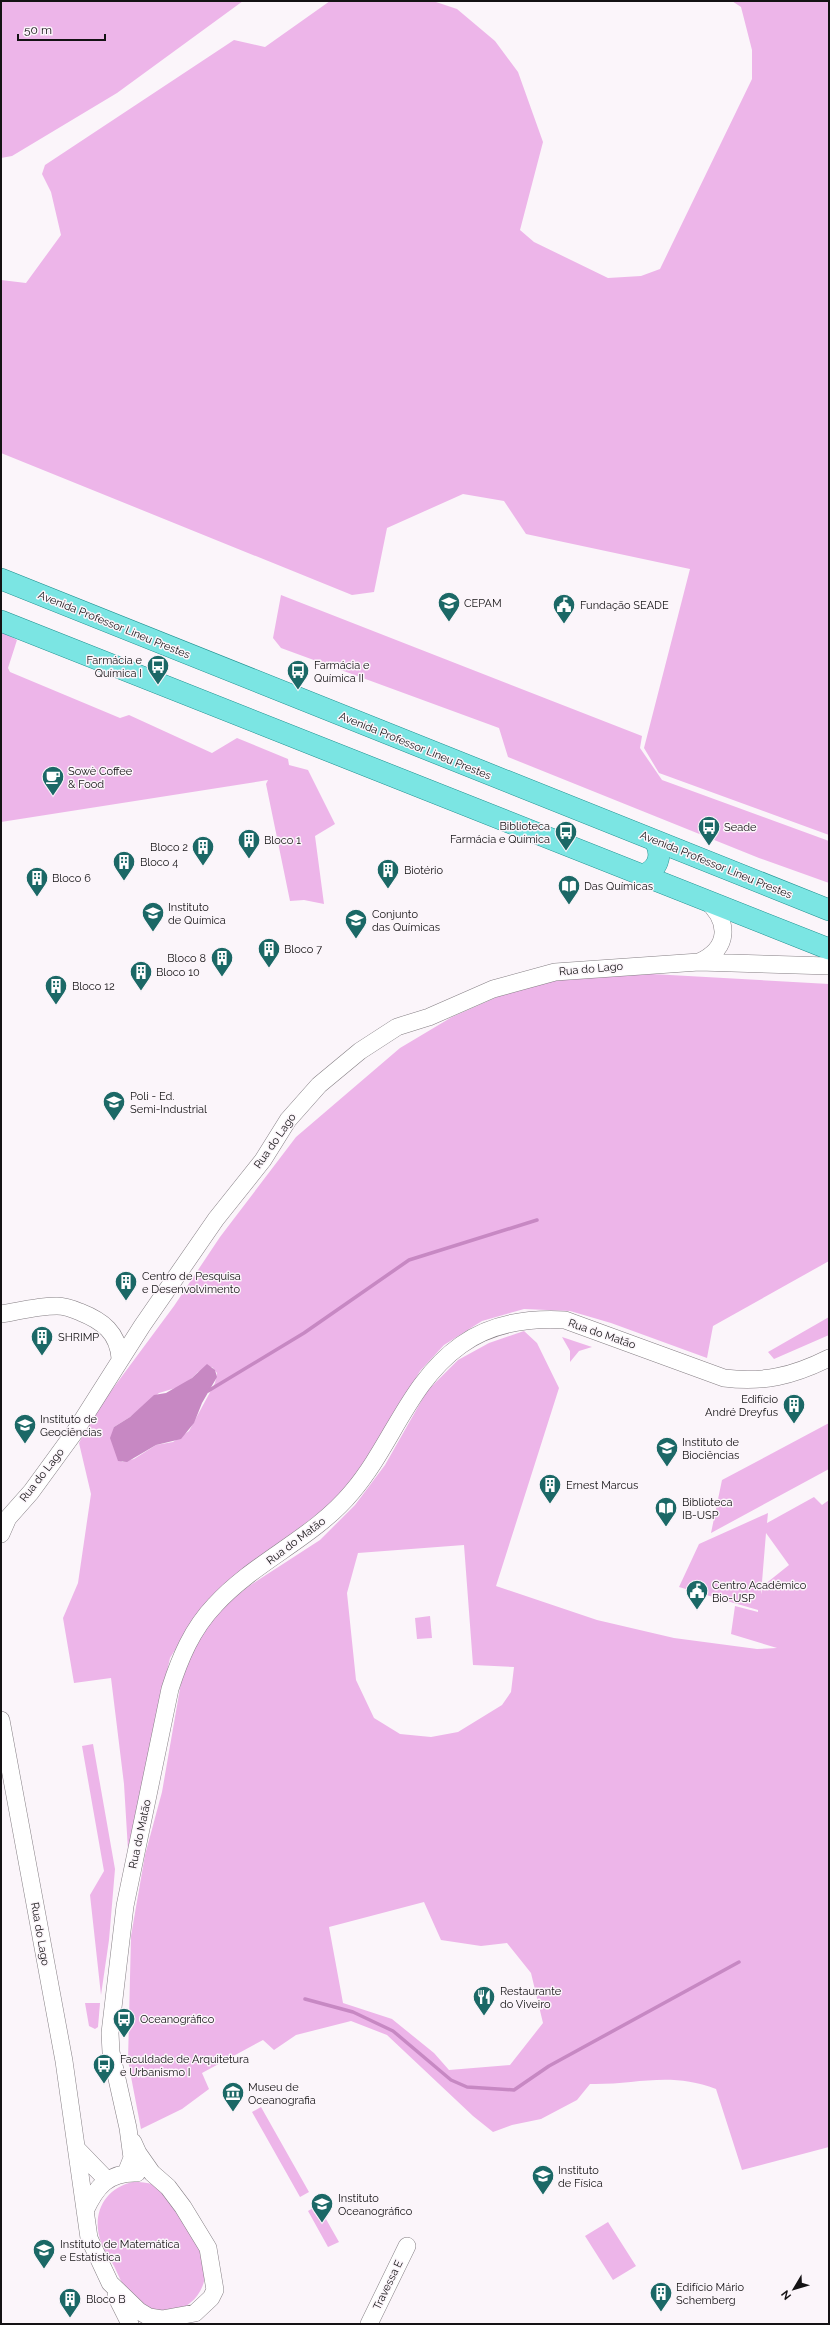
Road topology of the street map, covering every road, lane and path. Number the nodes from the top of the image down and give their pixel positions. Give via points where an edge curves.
1 (1, 579) edge
2 (1, 621) edge
3 (655, 841) junction
4 (642, 875) junction
5 (705, 899) junction
6 (829, 910) edge
7 (829, 949) edge
8 (699, 962) junction
9 (829, 966) edge
10 (1, 1314) edge
11 (105, 1325) junction
12 (142, 1326) junction
13 (120, 1358) junction
14 (829, 1358) edge
15 (1, 1534) edge
16 (1, 1720) edge
17 (128, 2128) junction
18 (77, 2149) junction
19 (126, 2172) junction
20 (152, 2173) junction
21 (107, 2180) junction
22 (85, 2211) junction
23 (407, 2246) dead end
24 (110, 2283) junction
25 (191, 2319) edge
26 (130, 2324) edge
27 (368, 2324) edge

1 - 3 main road, Avenida Professor Lineu Prestes
2 - 4 main road
3 - 4 main road via 660,853 659,859 653,870
3 - 6 main road, Avenida Professor Lineu Prestes
4 - 5 main road
5 - 7 main road
5 - 8 street, Rua do Lago via 722,920 722,941 716,951
8 - 9 street, Rua do Lago
8 - 12 street, Rua do Lago via 555,972 493,989 429,1017 397,1027 360,1051 320,1085 288,1120 263,1160 216,1219
10 - 11 street via 57,1306 92,1317
11 - 12 street via 127,1328
11 - 13 street via 118,1341
12 - 13 street, Rua do Lago
13 - 15 street, Rua do Lago via 74,1433 31,1492 8,1518
14 - 17 street, Rua do Matão via 788,1375 749,1381 724,1378 565,1320 541,1319 509,1323 463,1344 440,1360 422,1381 368,1472 333,1513 238,1582 215,1605 193,1633 179,1661 170,1689 126,1906 110,2033 117,2084
16 - 18 street, Rua do Lago via 64,2061
17 - 19 street, Rua do Matão via 132,2158
17 - 20 street, Rua do Matão via 138,2153
18 - 21 street
18 - 22 street, Rua do Lago
19 - 20 street
19 - 21 street
20 - 25 street via 168,2187 183,2207 208,2248 215,2290 212,2298
21 - 22 street via 94,2191
22 - 24 street via 89,2238
23 - 27 street, Travessa E
24 - 25 street via 130,2304 149,2317
24 - 26 street

